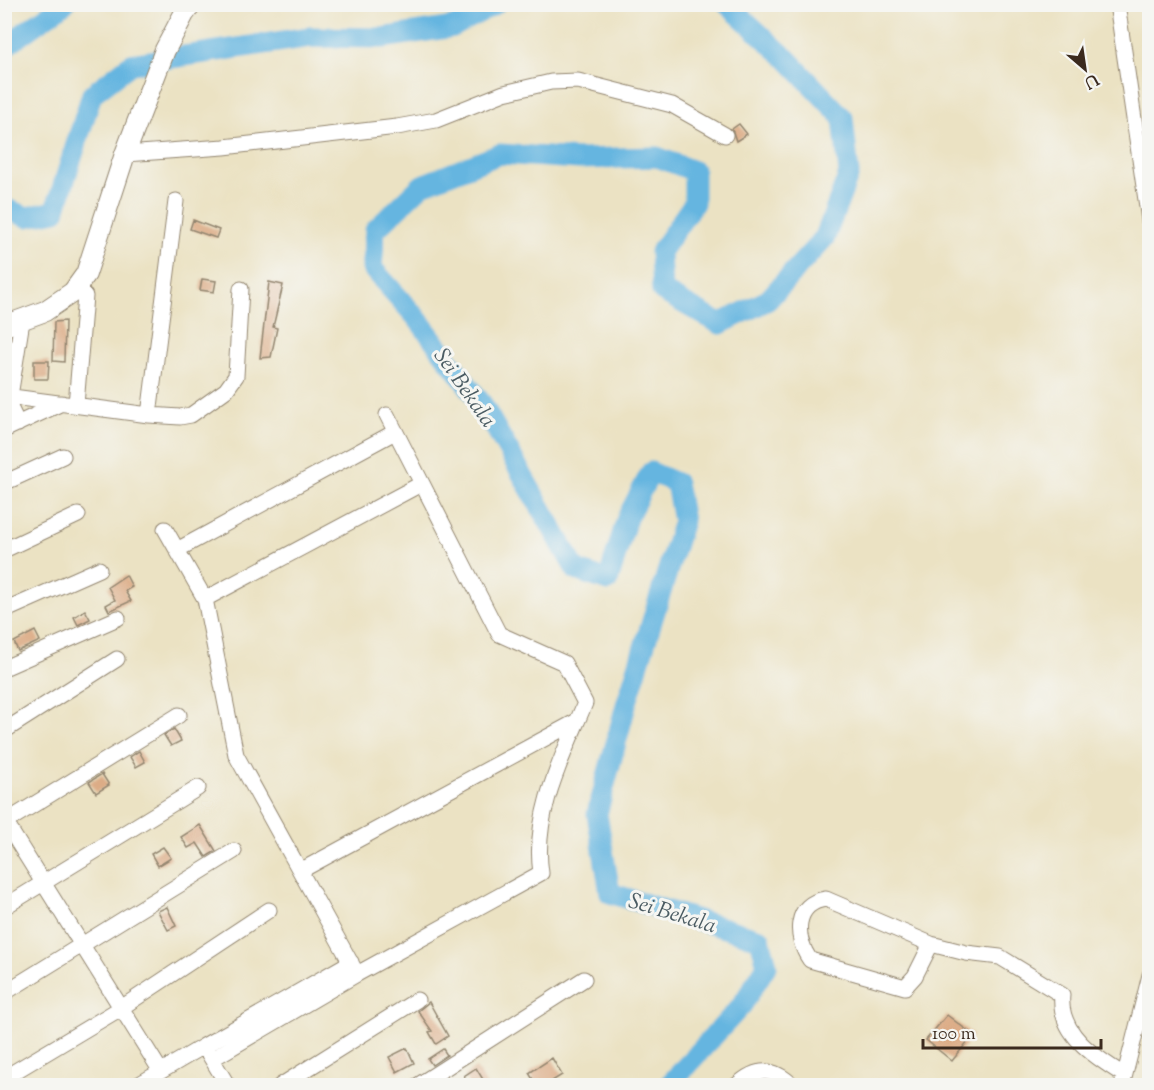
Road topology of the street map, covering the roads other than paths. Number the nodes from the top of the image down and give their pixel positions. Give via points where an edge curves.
1 (192, 4) edge
2 (1117, 4) edge
3 (725, 135) dead end
4 (125, 154) junction
5 (176, 201) dead end
6 (1149, 228) edge
7 (241, 289) dead end
8 (85, 296) dead end
9 (13, 323) edge
10 (7, 396) edge
11 (69, 404) junction
12 (149, 415) junction
13 (387, 415) dead end
14 (11, 427) edge
15 (395, 432) junction
16 (63, 456) dead end
17 (4, 483) edge
18 (421, 484) junction
19 (78, 515) dead end
20 (165, 529) dead end
21 (4, 550) edge
22 (177, 550) junction
23 (99, 569) dead end
24 (205, 599) junction
25 (4, 611) edge
26 (118, 618) dead end
27 (117, 660) dead end
28 (4, 668) edge
29 (179, 715) dead end
30 (577, 721) junction
31 (4, 731) edge
32 (198, 788) dead end
33 (5, 822) edge
34 (234, 851) dead end
35 (300, 871) junction
36 (44, 884) junction
37 (4, 907) edge
38 (269, 910) dead end
39 (931, 944) junction
40 (82, 946) junction
41 (354, 968) junction
42 (1149, 975) edge
43 (585, 979) dead end
44 (4, 993) edge
45 (1145, 995) junction
46 (417, 1000) dead end
47 (121, 1008) junction
48 (1149, 1010) edge
49 (208, 1053) junction
50 (160, 1070) junction
51 (4, 1078) edge
52 (1123, 1080) edge
53 (136, 1086) edge
54 (228, 1086) edge
55 (280, 1086) edge
56 (417, 1086) edge
57 (736, 1086) edge
58 (793, 1086) edge

1 - 4 main road via 171,36
2 - 6 street
3 - 4 street via 672,105 578,81 551,82 504,93 436,120 397,127
4 - 9 main road via 86,274 73,292 45,311
5 - 12 street
7 - 12 street via 236,376 218,396 191,415
8 - 11 street
9 - 10 street
10 - 11 street
10 - 14 street
11 - 12 street
11 - 14 street
13 - 15 street
15 - 18 street
15 - 22 street
16 - 17 street
18 - 24 street
18 - 30 street via 499,634 564,663 585,703
19 - 21 street
20 - 22 street
22 - 24 street
23 - 25 street
24 - 35 street via 236,755
26 - 28 street
27 - 31 street
29 - 33 street
30 - 35 street
30 - 41 street via 547,796 539,858 542,873
32 - 36 street
33 - 36 street
34 - 40 street
35 - 41 street
36 - 37 street
36 - 40 street
38 - 47 street
39 - 39 street via 826,898 814,900 804,909 798,928 810,960 905,987
39 - 52 street via 966,954 1000,957 1055,988 1062,995 1061,1008 1073,1035
40 - 44 street
40 - 47 street
41 - 49 street
42 - 45 street
43 - 56 street
45 - 48 street
45 - 52 street
46 - 55 street
47 - 50 street
47 - 51 street
49 - 50 street
49 - 54 street
50 - 53 street
57 - 58 street via 762,1070 778,1072

